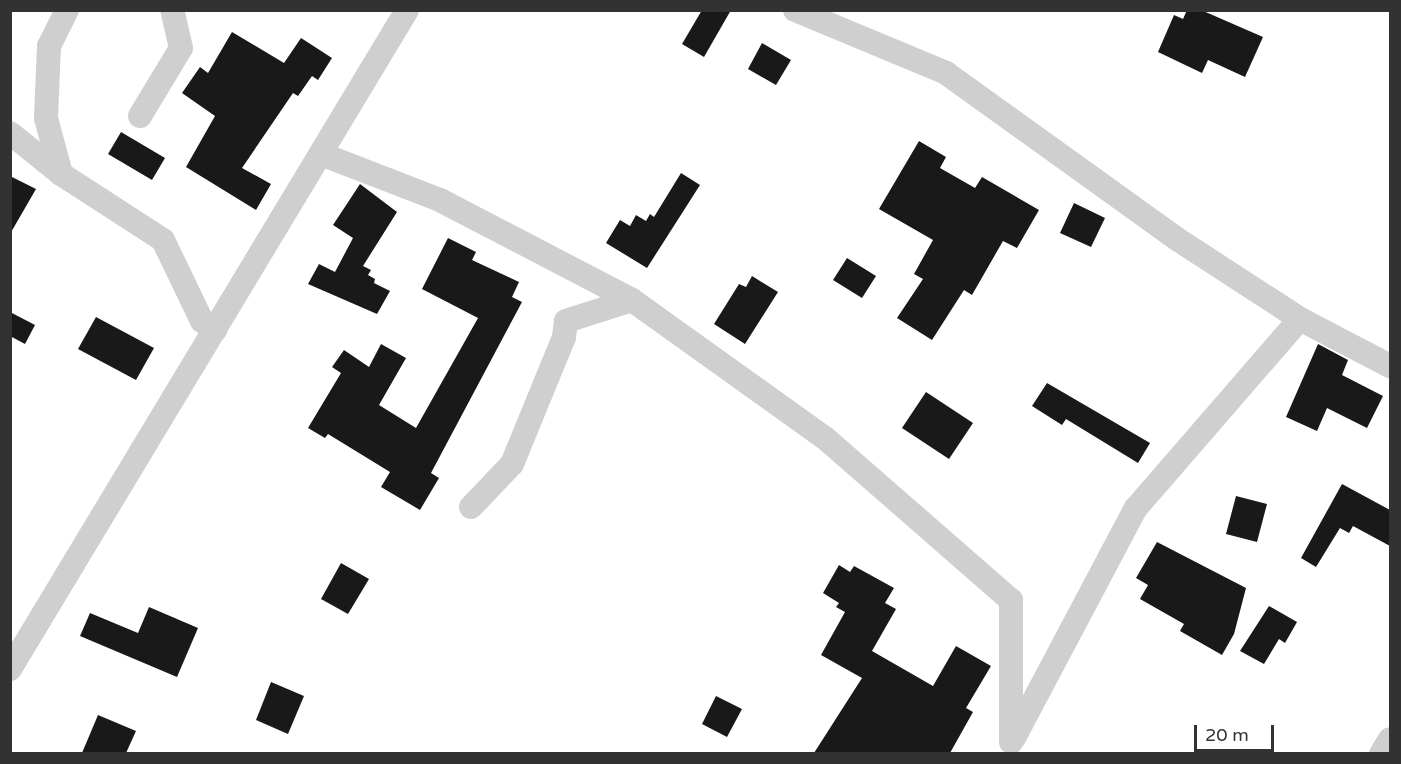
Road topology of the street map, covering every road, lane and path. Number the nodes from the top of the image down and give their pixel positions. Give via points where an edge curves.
1 (67, 10) edge
2 (172, 10) edge
3 (407, 10) edge
4 (795, 10) edge
5 (140, 116) dead end
6 (10, 133) edge
7 (321, 154) junction
8 (61, 174) junction
9 (632, 300) junction
10 (1300, 319) junction
11 (215, 330) junction
12 (1390, 366) edge
13 (471, 507) dead end
14 (10, 669) edge
15 (1390, 739) edge
16 (1008, 748) edge
17 (1381, 753) edge

1 - 8 street via 49,46 45,118
2 - 5 street via 181,48
3 - 7 street
4 - 10 street via 946,73 1177,239
6 - 8 street
7 - 9 street via 440,200
7 - 11 street
8 - 11 street via 163,240 202,321
9 - 13 street via 566,321 564,337 512,464
9 - 16 street via 825,438 1011,600
10 - 12 street
10 - 16 street via 1136,508
11 - 14 street
15 - 17 street

